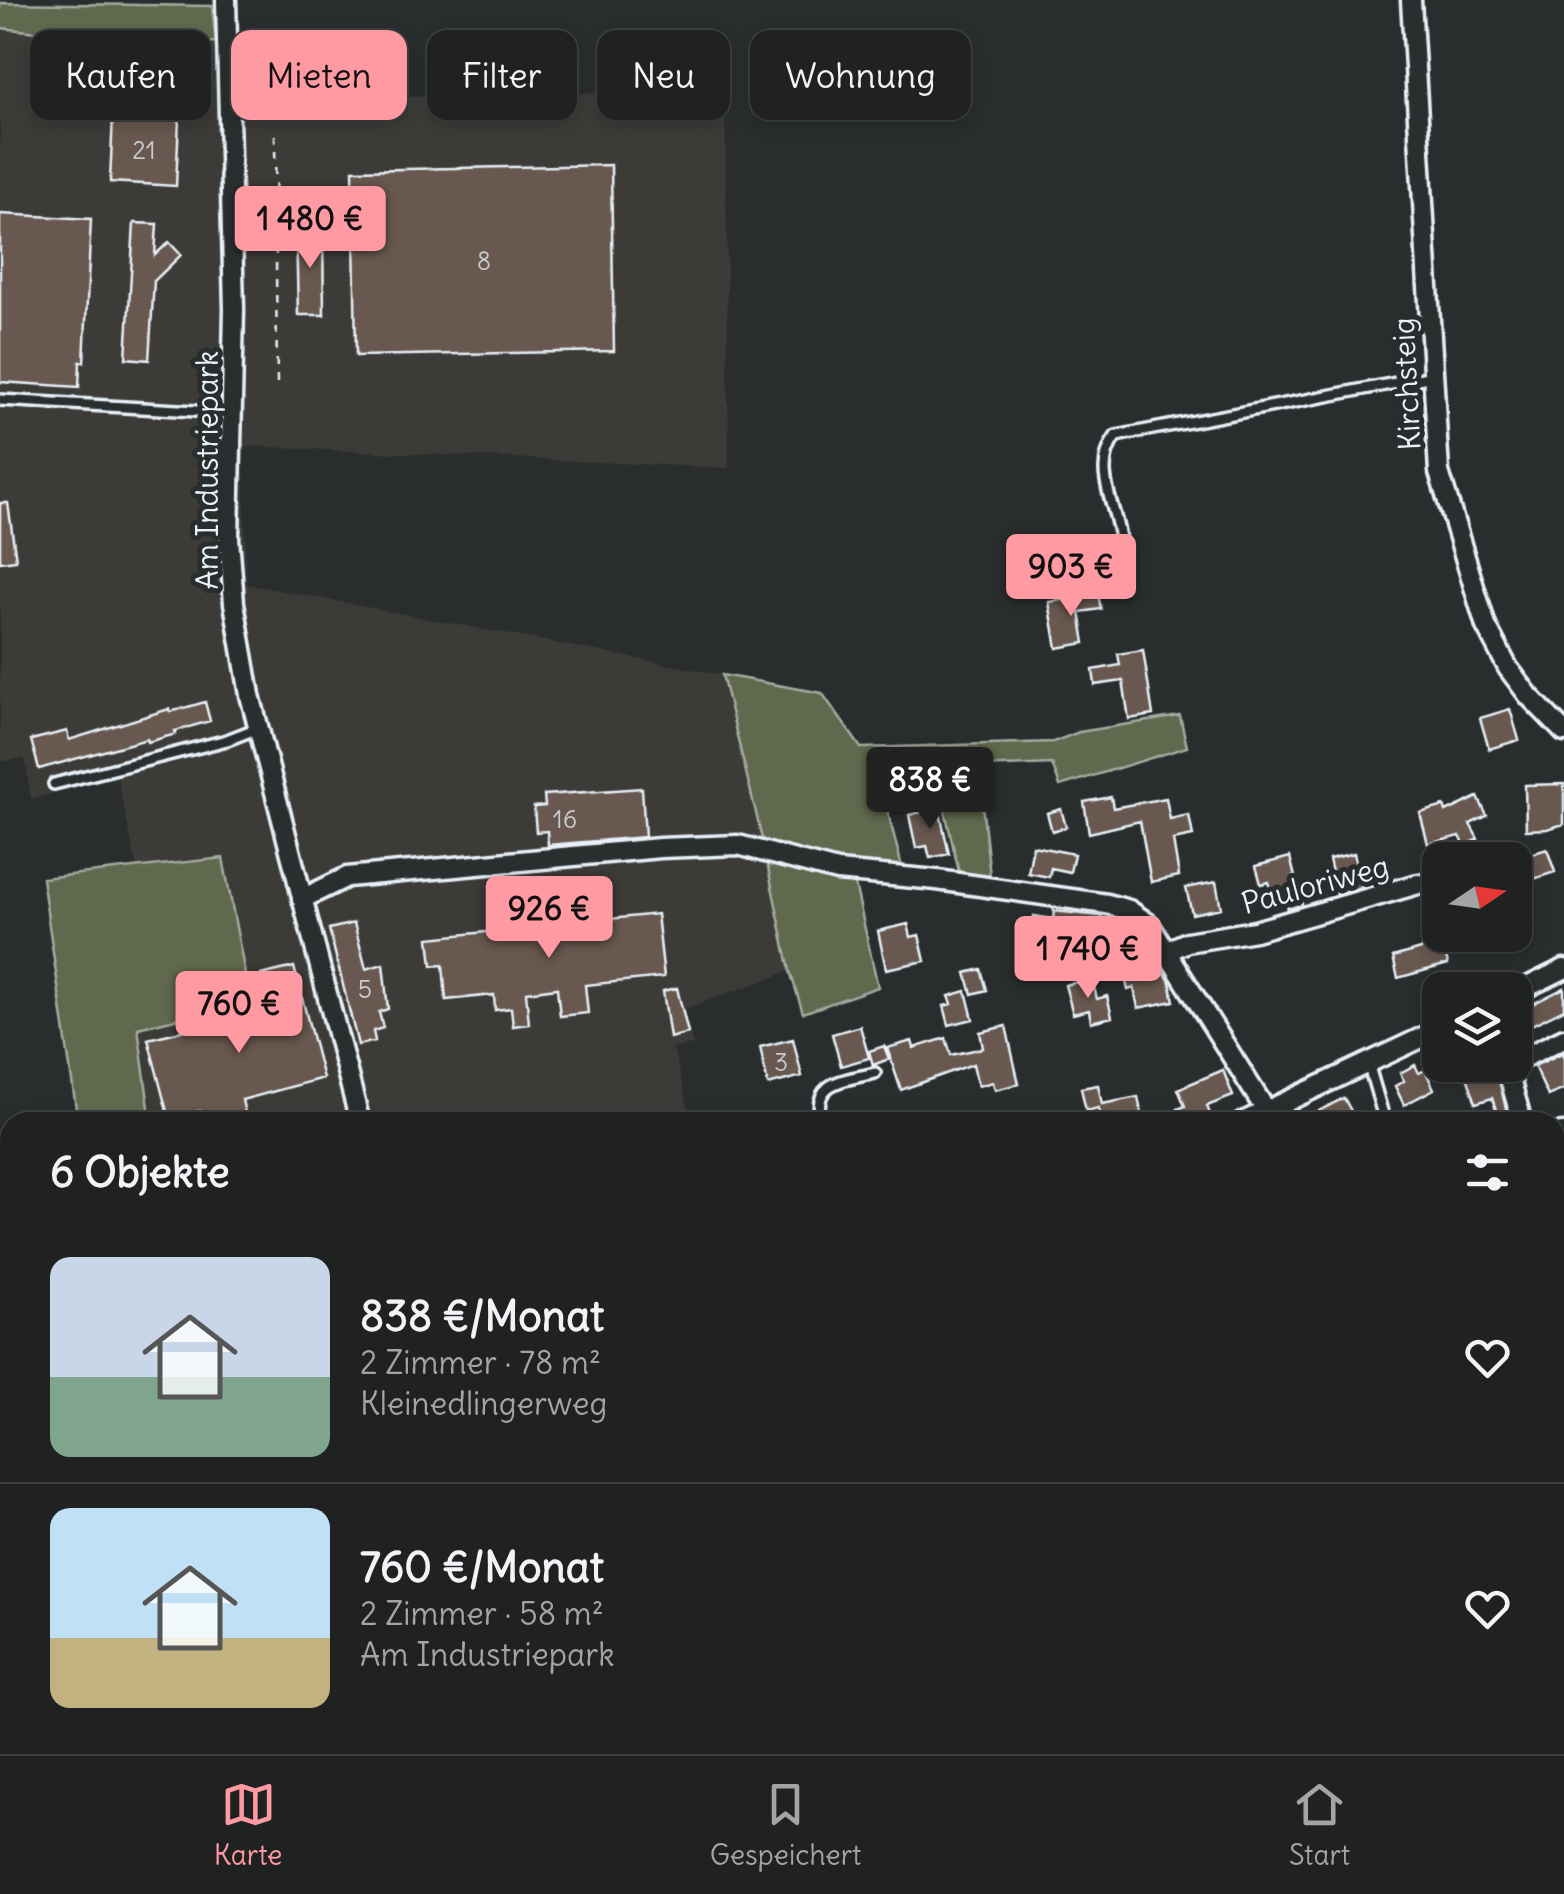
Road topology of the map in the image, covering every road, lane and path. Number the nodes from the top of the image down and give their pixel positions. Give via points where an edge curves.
1 (226, 0) edge
2 (1411, 0) edge
3 (275, 135) dead end
4 (1434, 376) junction
5 (277, 388) dead end
6 (0, 400) edge
7 (232, 414) junction
8 (1115, 588) dead end
9 (258, 728) junction
10 (1564, 732) edge
11 (54, 784) dead end
12 (1418, 884) dead end
13 (302, 899) junction
14 (1168, 951) junction
15 (1564, 969) edge
16 (1532, 985) edge
17 (1422, 1038) edge
18 (1564, 1038) edge
19 (1532, 1054) edge
20 (1368, 1063) junction
21 (875, 1072) dead end
22 (1510, 1082) edge
23 (357, 1112) edge
24 (818, 1112) edge
25 (1267, 1112) joint
26 (1382, 1112) edge
27 (1519, 1112) edge

1 - 7 street, Am Industriepark
2 - 4 street, Kirchsteig
3 - 5 path
4 - 8 lane via 1116,436 1104,452 1122,546
4 - 10 street, Kirchsteig via 1438,472 1486,626 1518,682
6 - 7 lane
7 - 9 street, Am Industriepark via 234,603
9 - 11 lane
9 - 13 street, Am Industriepark
12 - 14 street, Pauloriweg
13 - 14 street via 347,877 738,845 837,871 1107,904 1140,916
13 - 23 street, Am Industriepark
14 - 25 street
15 - 16 street
17 - 20 street
18 - 19 street
20 - 25 street
20 - 26 lane
21 - 24 lane via 828,1085
22 - 27 street

